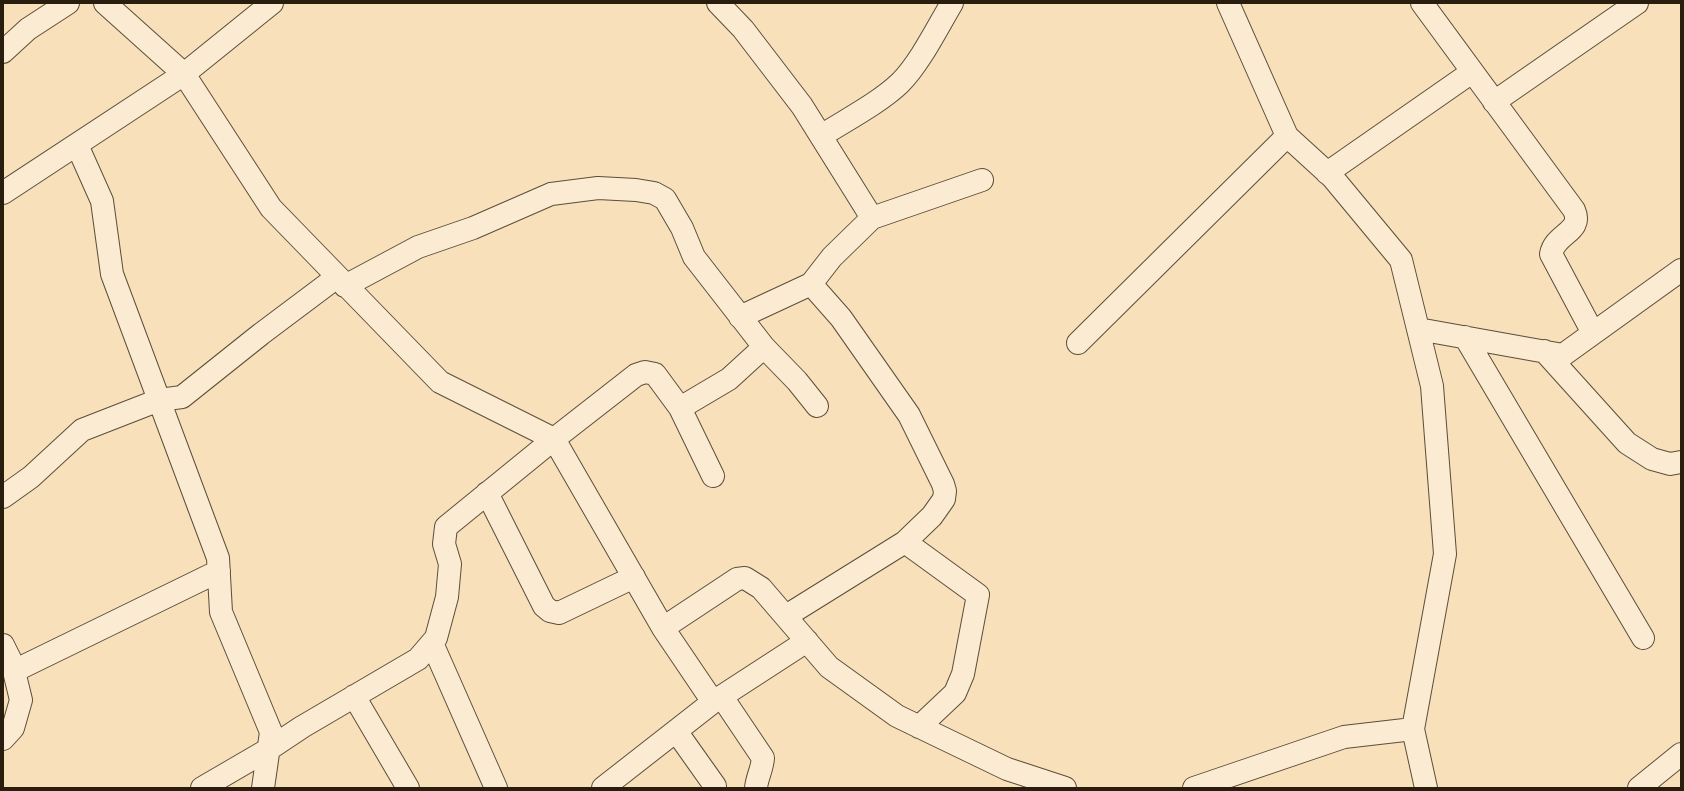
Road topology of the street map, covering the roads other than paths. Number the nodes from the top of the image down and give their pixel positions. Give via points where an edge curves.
1 (68, 3) edge
2 (105, 3) edge
3 (272, 3) edge
4 (718, 3) edge
5 (952, 3) edge
6 (1228, 3) edge
7 (1422, 3) edge
8 (1637, 3) edge
9 (3, 52) edge
10 (1472, 72) junction
11 (184, 74) junction
12 (1494, 102) junction
13 (821, 136) junction
14 (1287, 136) junction
15 (77, 145) junction
16 (1327, 173) junction
17 (982, 180) dead end
18 (3, 194) edge
19 (872, 218) junction
20 (1681, 270) edge
21 (341, 281) junction
22 (811, 284) junction
23 (740, 317) junction
24 (1418, 329) junction
25 (1593, 333) junction
26 (1465, 337) junction
27 (1078, 343) dead end
28 (764, 347) junction
29 (1544, 351) junction
30 (159, 400) junction
31 (817, 406) dead end
32 (680, 408) junction
33 (554, 438) junction
34 (1681, 462) edge
35 (713, 476) dead end
36 (487, 493) junction
37 (3, 496) edge
38 (905, 542) junction
39 (219, 571) junction
40 (634, 577) junction
41 (786, 616) junction
42 (663, 628) junction
43 (1643, 638) dead end
44 (807, 641) junction
45 (432, 643) junction
46 (3, 645) edge
47 (14, 671) junction
48 (354, 696) junction
49 (717, 700) junction
50 (919, 726) junction
51 (1413, 728) junction
52 (676, 731) junction
53 (3, 738) edge
54 (269, 749) junction
55 (1681, 754) edge
56 (202, 788) edge
57 (263, 788) edge
58 (408, 788) edge
59 (496, 788) edge
60 (603, 788) edge
61 (715, 788) edge
62 (756, 788) edge
63 (1065, 788) edge
64 (1194, 788) edge
65 (1426, 788) edge
66 (1639, 788) edge

1 - 9 street via 22,34
2 - 11 street
3 - 11 street
4 - 13 street via 743,29 789,88
5 - 13 street via 901,82
6 - 14 street
7 - 10 street
8 - 12 street
10 - 12 street
10 - 16 street
11 - 15 street
11 - 21 street via 270,208
12 - 25 street via 1576,216 1576,223 1552,246 1551,254
13 - 19 street
14 - 16 street
14 - 27 street
15 - 18 street
15 - 30 street via 102,201 112,274
16 - 24 street via 1401,260
17 - 19 street
19 - 22 street via 832,257
20 - 25 street
21 - 23 street via 551,194 598,188 636,190 654,193 665,199 682,228 694,257
21 - 30 street via 261,334 182,397
21 - 33 street via 440,382
22 - 23 street
22 - 38 street via 841,318 909,415 943,484 944,499 932,516
23 - 28 street
24 - 26 street
24 - 51 street via 1432,386 1444,554
25 - 29 street via 1563,355
26 - 29 street
26 - 43 street
28 - 31 street
28 - 32 street via 729,379
29 - 34 street via 1628,443 1652,459 1670,464
30 - 37 street via 82,430 31,477
30 - 39 street via 218,558
32 - 33 street via 655,374 645,372 636,375
32 - 35 street
33 - 36 street
33 - 40 street
36 - 40 street via 544,606 550,611 559,613
36 - 45 street via 446,527 444,544 450,564 447,597 436,638
38 - 41 street
38 - 50 street via 978,595 963,674 954,693
39 - 47 street
39 - 54 street via 221,612 271,732
40 - 42 street
41 - 42 street via 761,588 745,578 737,579
41 - 44 street
42 - 49 street
44 - 49 street
44 - 50 street via 829,667 897,716
45 - 48 street via 418,659
45 - 59 street
46 - 47 street
47 - 53 street via 22,700 13,728
48 - 54 street
48 - 58 street
49 - 52 street
49 - 62 street via 763,758
50 - 63 street via 1007,769
51 - 64 street via 1344,738
51 - 65 street
52 - 60 street
52 - 61 street
54 - 56 street
54 - 57 street
55 - 66 street

